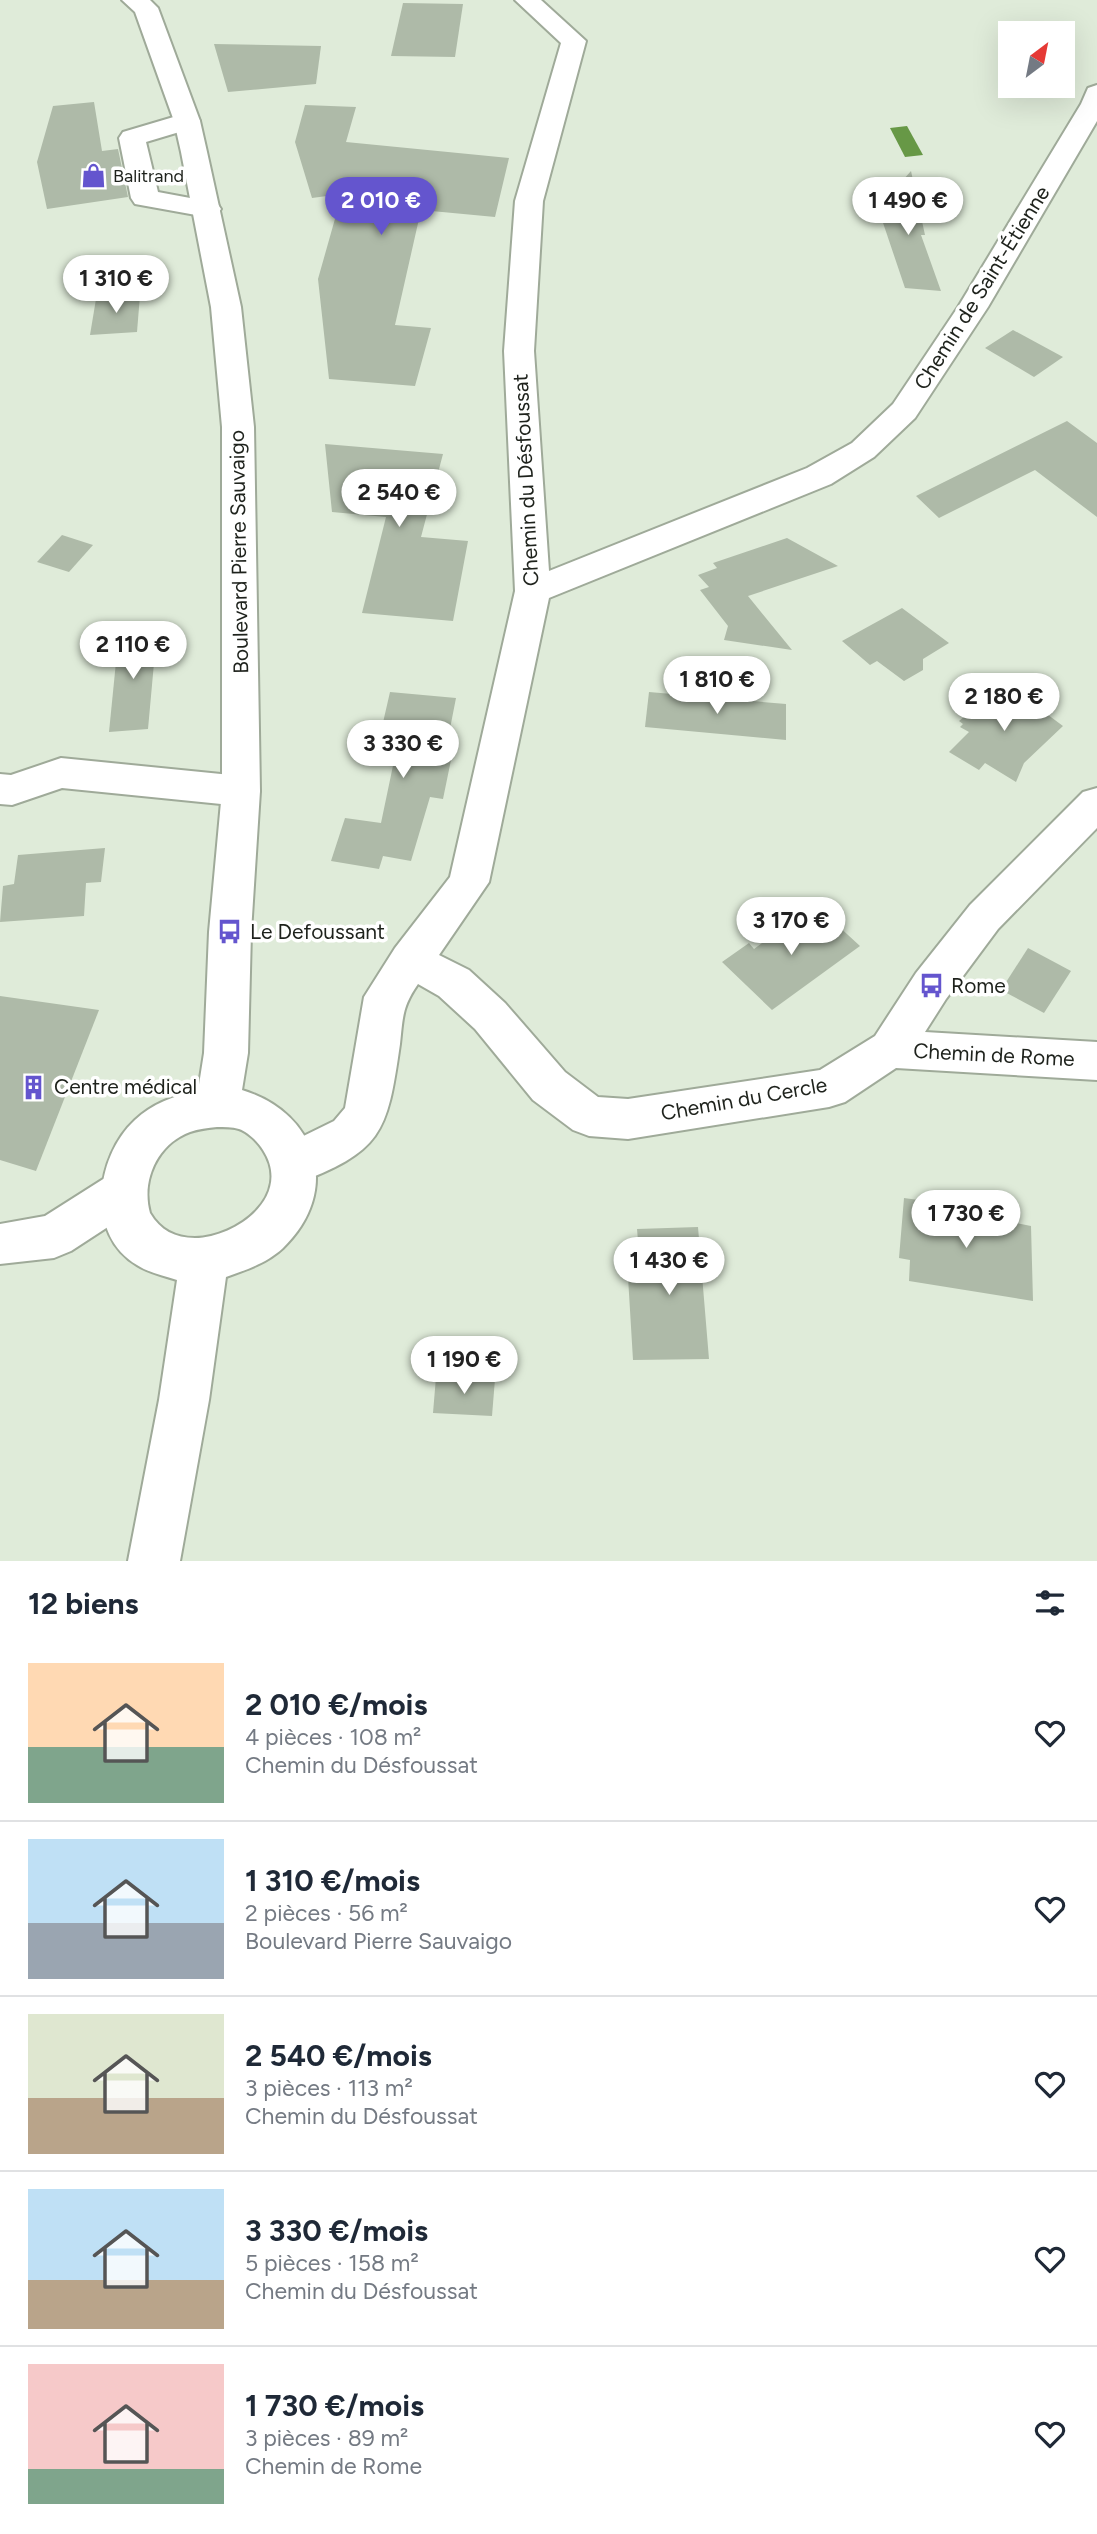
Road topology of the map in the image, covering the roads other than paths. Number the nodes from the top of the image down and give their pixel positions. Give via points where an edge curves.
1 (527, 0) edge
2 (144, 3) edge
3 (1097, 93) edge
4 (187, 121) junction
5 (207, 209) junction
6 (533, 591) junction
7 (0, 789) edge
8 (241, 791) junction
9 (1097, 803) edge
10 (410, 960) junction
11 (890, 1049) junction
12 (1097, 1061) edge
13 (217, 1107) junction
14 (293, 1164) junction
15 (124, 1191) junction
16 (4, 1244) dead end
17 (204, 1262) junction
18 (154, 1561) edge

1 - 6 street, Chemin du Désfoussat via 574,41 529,201 520,351
2 - 4 street, Boulevard Pierre Sauvaigo
3 - 6 street, Chemin de Saint-Étienne via 973,307 904,411 863,450 819,476
4 - 5 street, Boulevard Pierre Sauvaigo
4 - 5 street via 132,138 145,198
5 - 8 street, Boulevard Pierre Sauvaigo via 226,307 238,427
6 - 10 street, Chemin du Désfoussat via 469,882
7 - 8 street via 12,790 61,773
8 - 13 street, Boulevard Pierre Sauvaigo via 226,1053
9 - 11 street, Chemin du Cercle via 984,917
10 - 11 street, Chemin du Cercle via 454,983 490,1016 549,1086 589,1116 628,1119 829,1088
10 - 14 street, Chemin du Désfoussat via 385,997 369,1104 362,1121 350,1135
11 - 12 street, Chemin de Rome
13 - 14 street via 244,1110 268,1122 284,1141
13 - 15 street via 190,1111 165,1122 145,1139 130,1161
14 - 17 street via 292,1191 281,1217 261,1240 234,1255
15 - 16 street via 54,1236
15 - 17 street via 125,1210 135,1232 153,1249 176,1260
17 - 18 street

